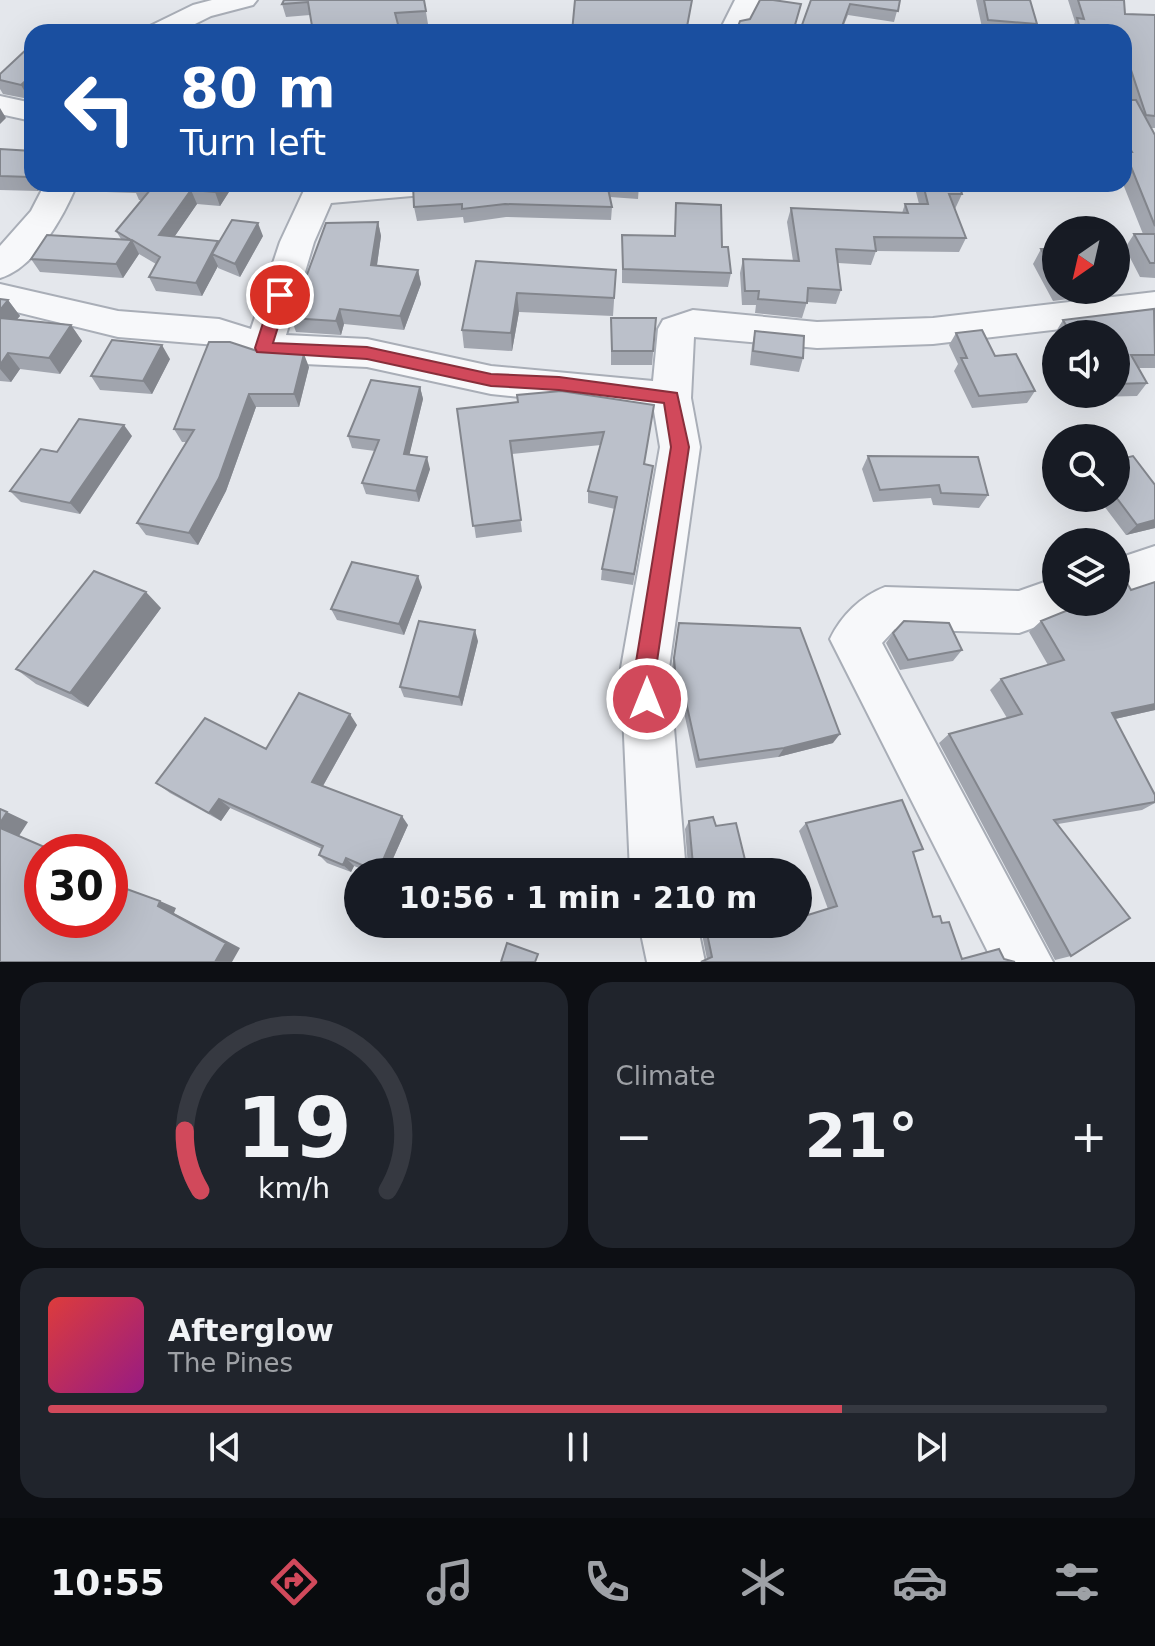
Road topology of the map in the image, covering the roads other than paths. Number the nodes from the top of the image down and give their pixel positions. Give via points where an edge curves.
1 (153, 0) edge
2 (244, 0) edge
3 (748, 0) edge
4 (165, 24) edge
5 (173, 24) edge
6 (736, 24) edge
7 (0, 105) edge
8 (24, 110) edge
9 (58, 192) edge
10 (321, 192) edge
11 (0, 266) edge
12 (0, 296) edge
13 (1155, 305) edge
14 (263, 348) junction
15 (671, 398) junction
16 (1155, 566) edge
17 (1130, 574) edge
18 (1042, 604) edge
19 (657, 858) edge
20 (671, 938) edge
21 (676, 962) edge
22 (1024, 962) edge

1 - 4 street
2 - 5 street via 202,10
3 - 6 street
7 - 8 street
9 - 11 street via 35,232
10 - 14 street via 297,242
12 - 14 street via 118,324 219,332
13 - 15 street via 933,331 817,335 693,323 676,329
14 - 15 street via 367,353 491,380
15 - 19 street via 680,447 645,668
16 - 17 street
18 - 22 street via 1019,612 885,608 854,639
20 - 21 street

